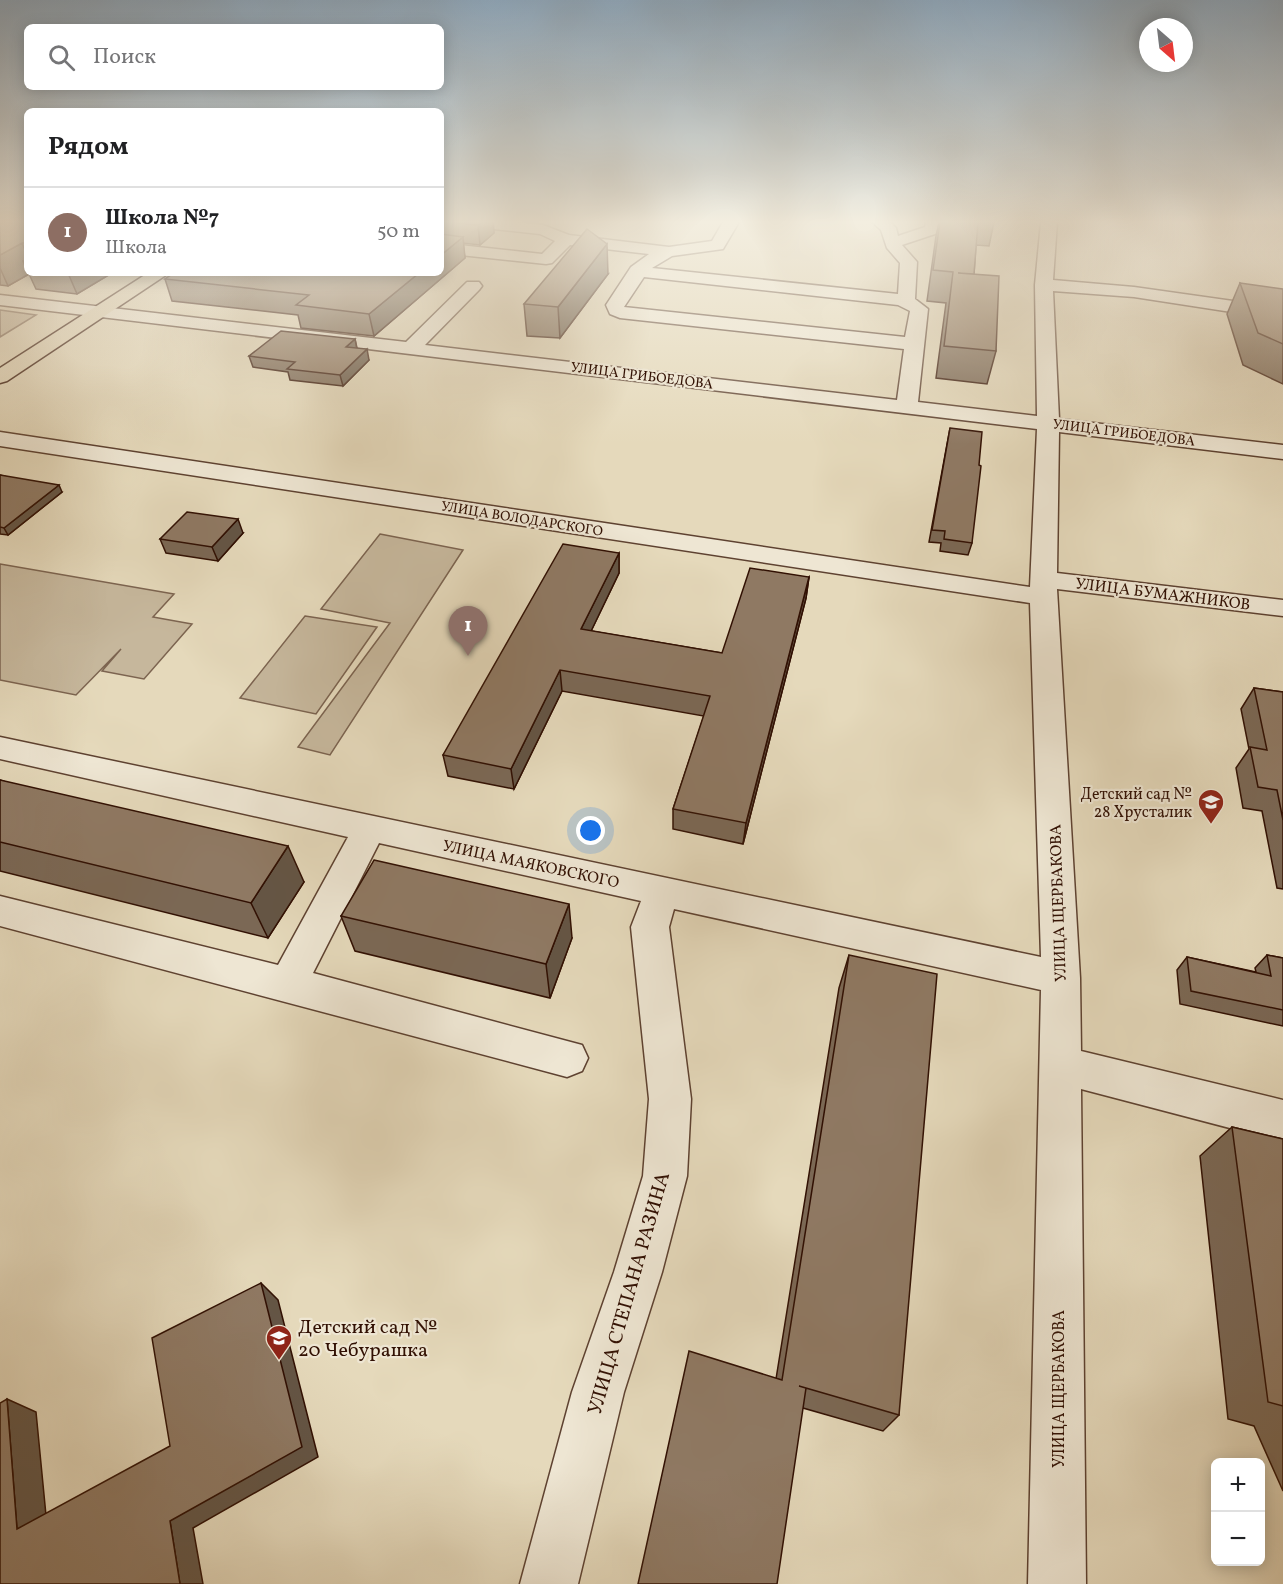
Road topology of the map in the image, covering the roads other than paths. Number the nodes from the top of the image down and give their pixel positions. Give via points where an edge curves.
1 (125, 296) edge
2 (463, 296) edge
3 (621, 296) edge
4 (852, 296) edge
5 (906, 296) edge
6 (1044, 296) edge
7 (1161, 296) edge
8 (0, 300) edge
9 (906, 300) junction
10 (100, 312) junction
11 (1283, 314) edge
12 (914, 344) junction
13 (411, 348) junction
14 (0, 377) edge
15 (907, 406) junction
16 (1047, 423) junction
17 (0, 439) edge
18 (1283, 452) edge
19 (1044, 588) junction
20 (1283, 608) edge
21 (0, 748) edge
22 (370, 828) junction
23 (662, 892) junction
24 (0, 910) edge
25 (1061, 978) junction
26 (288, 984) junction
27 (567, 1058) dead end
28 (1061, 1065) junction
29 (1283, 1121) edge
30 (549, 1584) edge
31 (1057, 1584) edge

1 - 10 main road
2 - 13 street
3 - 12 street via 616,310 627,314
4 - 9 street
5 - 9 street
6 - 16 street, УЛИЦА ЩЕРБАКОВА
7 - 11 street
8 - 10 street, УЛИЦА ГРИБОЕДОВА
9 - 12 street via 919,309
10 - 13 street, УЛИЦА ГРИБОЕДОВА
10 - 14 main road
12 - 15 street
13 - 15 street, УЛИЦА ГРИБОЕДОВА
15 - 16 street, УЛИЦА ГРИБОЕДОВА
16 - 18 street, УЛИЦА ГРИБОЕДОВА
16 - 19 street, УЛИЦА ЩЕРБАКОВА
17 - 19 street, УЛИЦА ВОЛОДАРСКОГО
19 - 20 street, УЛИЦА БУМАЖНИКОВ
19 - 25 street, УЛИЦА ЩЕРБАКОВА
21 - 22 street, УЛИЦА МАЯКОВСКОГО
22 - 23 street, УЛИЦА МАЯКОВСКОГО
22 - 26 street
23 - 25 street, УЛИЦА МАЯКОВСКОГО
23 - 30 street, УЛИЦА СТЕПАНА РАЗИНА via 650,927 670,1099 665,1176 639,1272 598,1392
24 - 26 street
25 - 28 street, УЛИЦА ЩЕРБАКОВА
26 - 27 street
28 - 29 street
28 - 31 street, УЛИЦА ЩЕРБАКОВА

